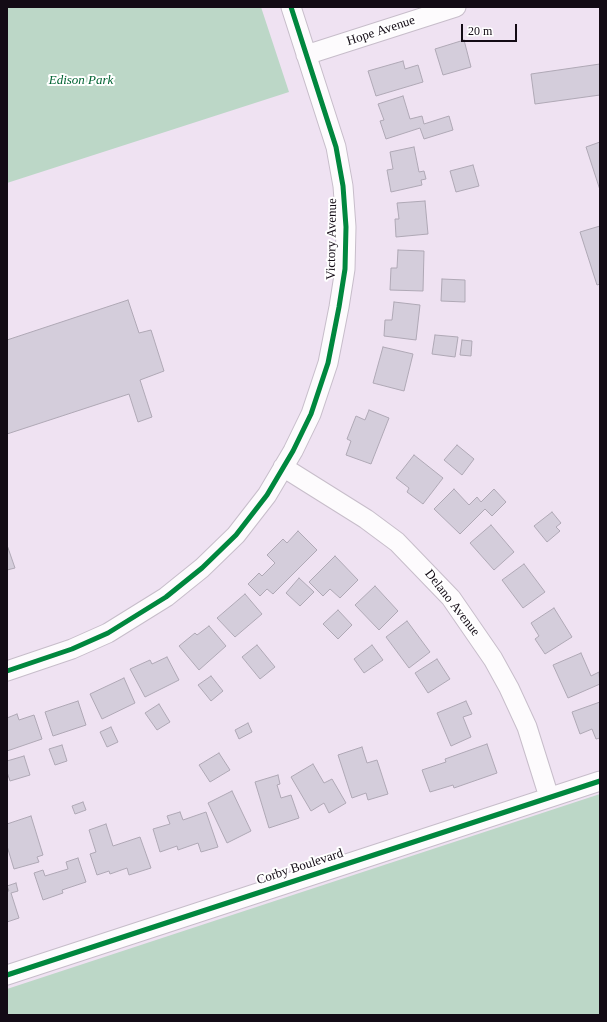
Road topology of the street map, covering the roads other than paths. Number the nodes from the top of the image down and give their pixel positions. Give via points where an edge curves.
1 (291, 7) edge
2 (456, 7) edge
3 (306, 55) junction
4 (283, 467) junction
5 (7, 670) edge
6 (600, 781) edge
7 (549, 797) junction
8 (7, 975) edge

1 - 3 street, Victory Avenue
2 - 3 street, Hope Avenue
3 - 4 street, Victory Avenue via 328,119 343,186 346,227 345,269 328,363 311,414
4 - 5 street, Victory Avenue via 267,495 236,535 202,568 166,597 108,633 72,649
4 - 7 street, Delano Avenue via 366,519 397,542 451,598 493,659 508,688 527,727
6 - 7 street, Corby Boulevard
7 - 8 street, Corby Boulevard

